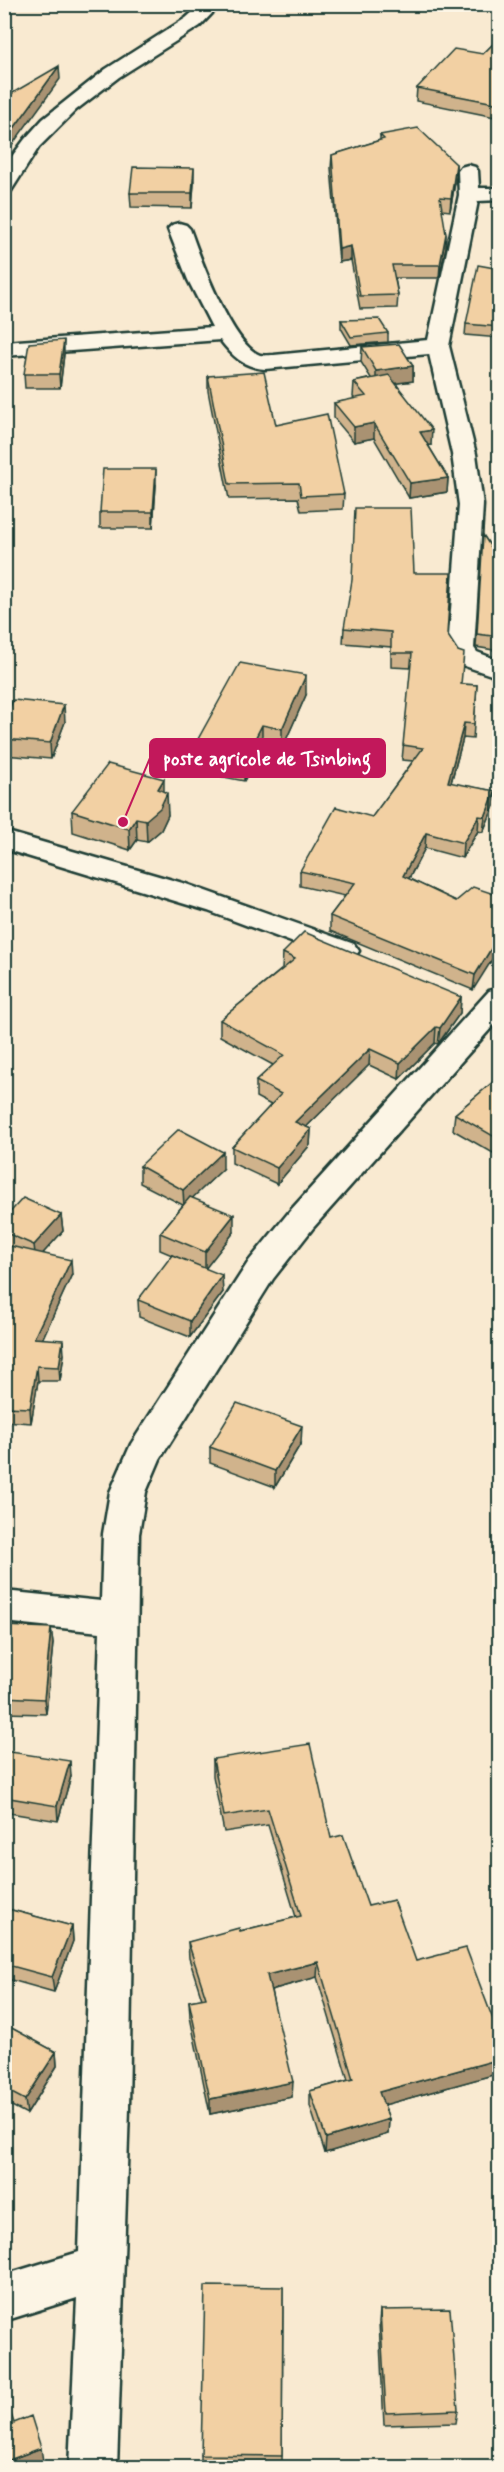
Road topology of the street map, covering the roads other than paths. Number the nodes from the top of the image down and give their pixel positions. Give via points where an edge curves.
1 (212, 4) edge
2 (4, 187) edge
3 (500, 194) edge
4 (179, 229) dead end
5 (226, 333) junction
6 (438, 346) junction
7 (4, 349) edge
8 (500, 670) edge
9 (4, 840) edge
10 (371, 962) edge
11 (482, 1002) edge
12 (4, 1606) edge
13 (119, 1619) junction
14 (99, 2268) junction
15 (4, 2298) edge
16 (93, 2468) edge

1 - 2 street via 187,27 90,88 23,153
3 - 6 street via 469,183
4 - 5 street
5 - 6 street via 250,358 261,361
5 - 7 street
6 - 8 street via 465,454 471,505 461,649 468,658
9 - 10 street via 186,894 296,931
11 - 13 street via 261,1270 144,1454 128,1492 121,1534
12 - 13 street
13 - 14 street via 107,2108
14 - 15 street
14 - 16 street

